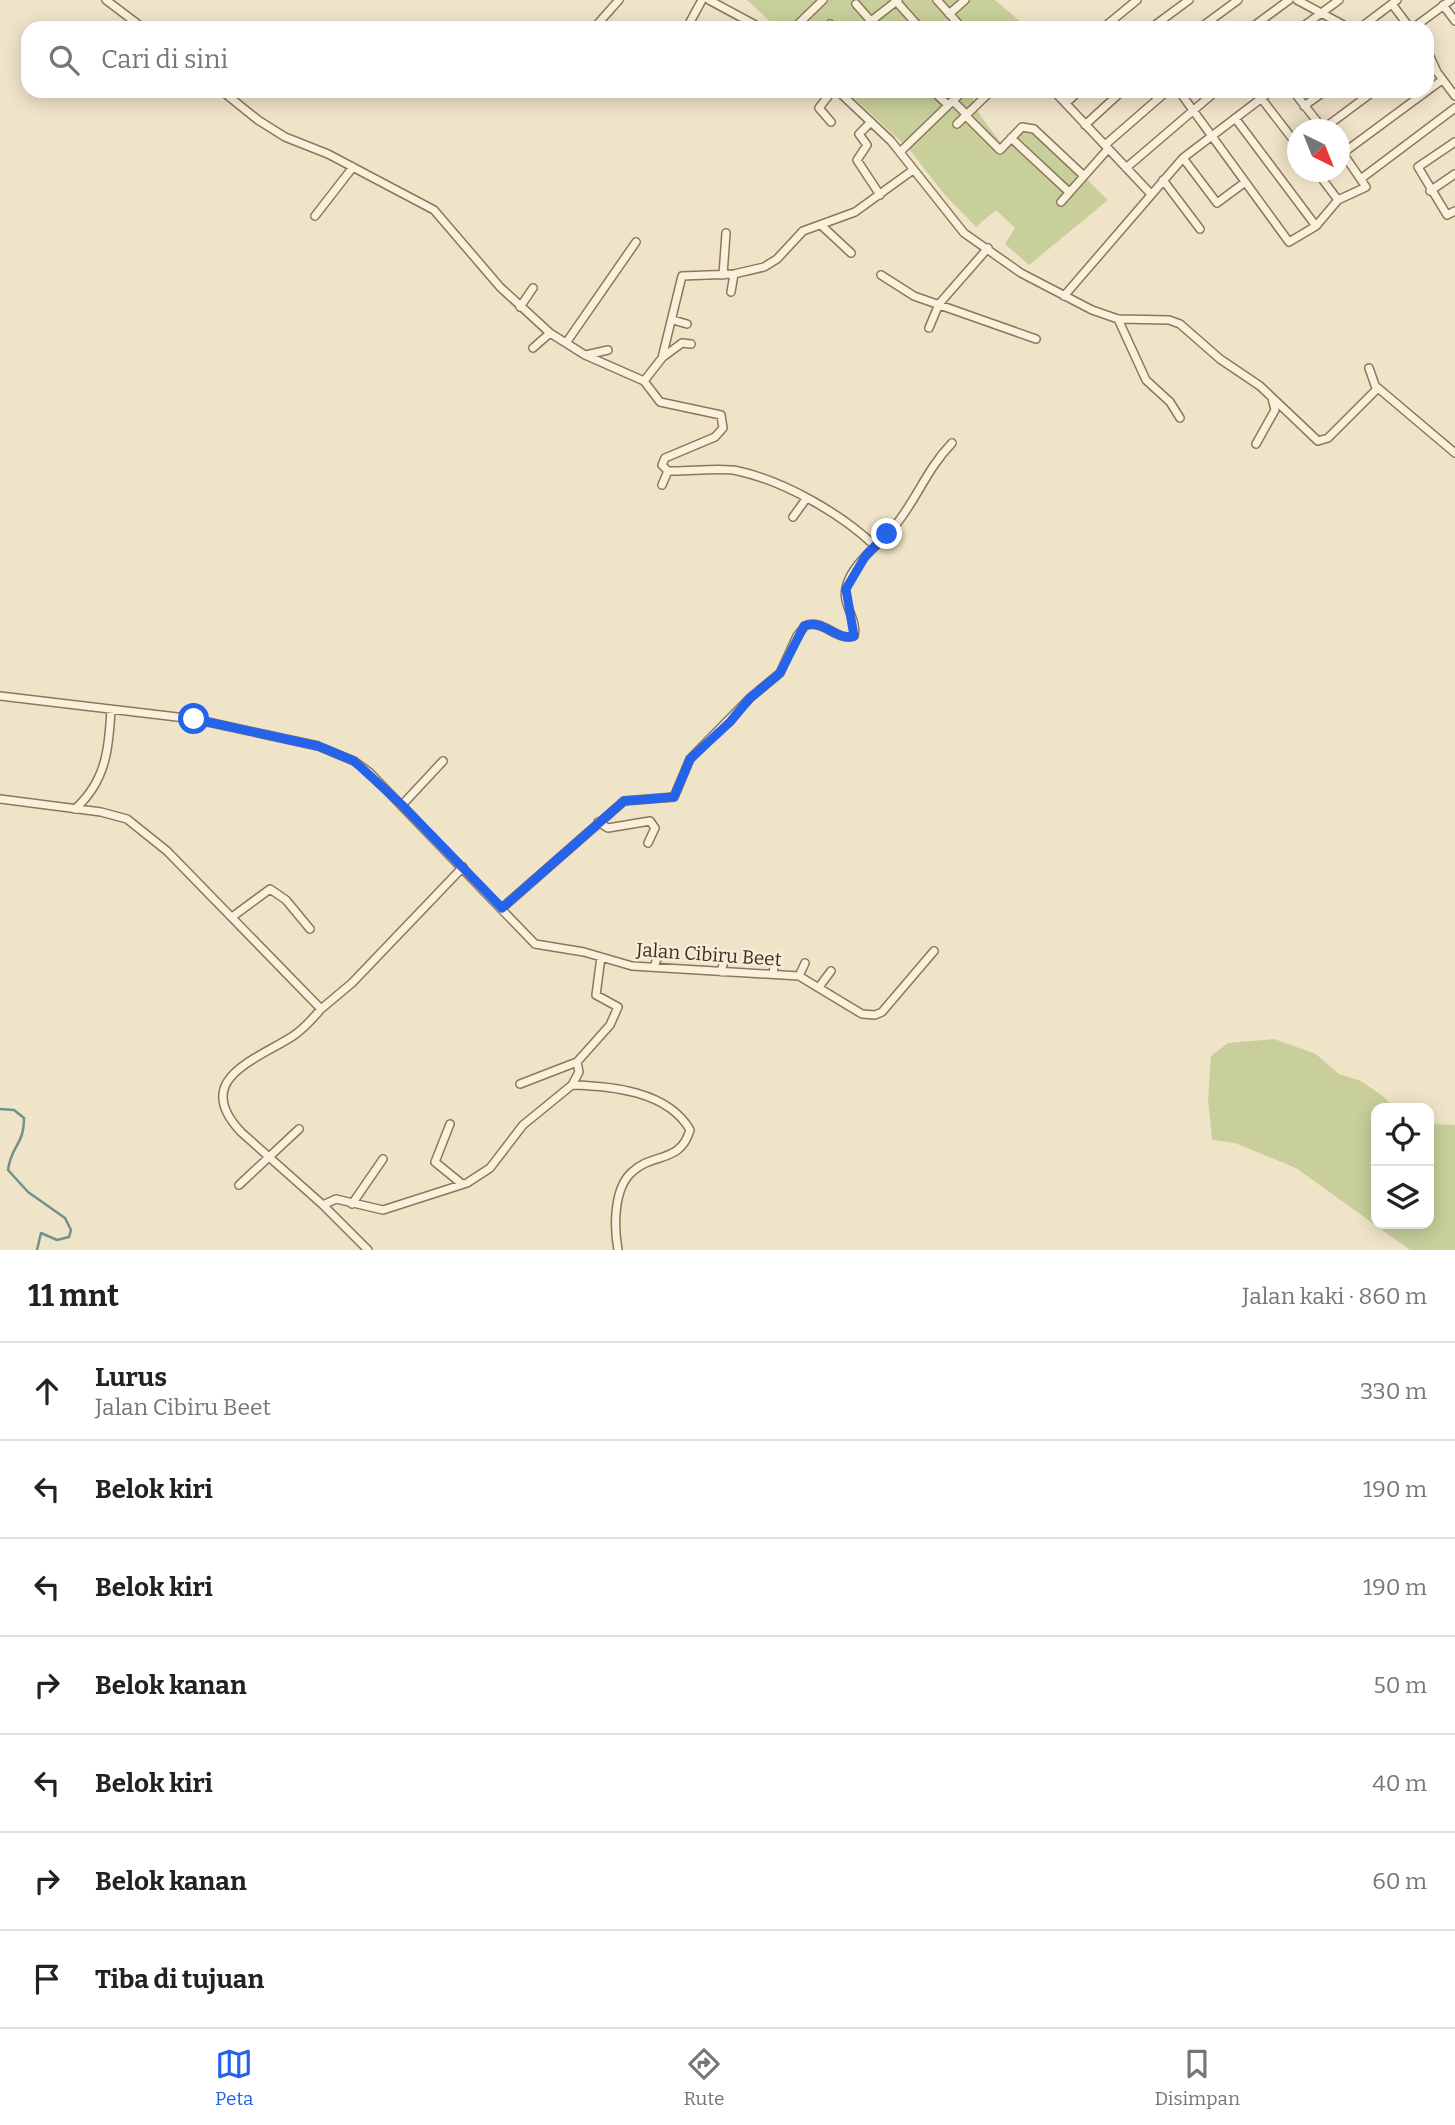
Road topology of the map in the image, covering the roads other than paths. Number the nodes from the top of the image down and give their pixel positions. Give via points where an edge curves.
1 (106, 0) edge
2 (619, 0) edge
3 (702, 0) edge
4 (709, 0) edge
5 (823, 0) edge
6 (896, 0) edge
7 (936, 0) edge
8 (965, 0) edge
9 (1137, 0) edge
10 (1189, 0) edge
11 (1238, 0) edge
12 (1289, 0) edge
13 (1297, 0) edge
14 (1339, 0) edge
15 (1451, 0) edge
16 (1395, 2) edge
17 (1126, 3) edge
18 (856, 4) dead end
19 (1443, 5) junction
20 (1321, 13) junction
21 (949, 14) junction
22 (134, 21) edge
23 (600, 21) edge
24 (691, 21) edge
25 (748, 21) edge
26 (801, 21) edge
27 (870, 21) joint
28 (914, 21) edge
29 (956, 21) edge
30 (1109, 21) edge
31 (1161, 21) edge
32 (1210, 21) edge
33 (1260, 21) edge
34 (1310, 21) edge
35 (1336, 21) edge
36 (1369, 21) edge
37 (1407, 21) edge
38 (1421, 21) edge
39 (1455, 21) edge
40 (1434, 65) edge
41 (1434, 70) edge
42 (1437, 72) junction
43 (1442, 80) junction
44 (1434, 86) edge
45 (1455, 96) edge
46 (231, 98) edge
47 (827, 98) edge
48 (845, 98) edge
49 (944, 98) edge
50 (956, 98) edge
51 (984, 98) edge
52 (1061, 98) edge
53 (1071, 98) edge
54 (1114, 98) edge
55 (1160, 98) edge
56 (1184, 98) edge
57 (1206, 98) edge
58 (1261, 98) joint
59 (1298, 98) edge
60 (1315, 98) edge
61 (1365, 98) edge
62 (1417, 98) edge
63 (951, 103) junction
64 (1066, 103) junction
65 (1304, 106) junction
66 (1192, 108) junction
67 (1455, 108) edge
68 (966, 116) junction
69 (1234, 118) junction
70 (1315, 119) edge
71 (1337, 119) edge
72 (831, 122) dead end
73 (871, 122) junction
74 (957, 124) dead end
75 (1085, 125) junction
76 (1287, 133) edge
77 (1210, 136) junction
78 (1011, 138) junction
79 (1455, 142) edge
80 (1350, 145) edge
81 (1107, 147) junction
82 (900, 152) junction
83 (1183, 158) junction
84 (1350, 163) edge
85 (353, 167) junction
86 (1126, 169) junction
87 (913, 170) junction
88 (1455, 174) edge
89 (1084, 176) junction
90 (1362, 178) junction
91 (1163, 180) junction
92 (1324, 182) edge
93 (1244, 183) junction
94 (1430, 191) junction
95 (1069, 192) junction
96 (1150, 193) junction
97 (880, 195) junction
98 (1338, 200) junction
99 (1061, 202) dead end
100 (1455, 211) edge
101 (315, 216) dead end
102 (821, 225) junction
103 (1316, 226) junction
104 (1200, 229) dead end
105 (726, 233) dead end
106 (636, 242) dead end
107 (988, 248) junction
108 (851, 253) dead end
109 (734, 274) junction
110 (723, 275) junction
111 (881, 275) dead end
112 (533, 288) dead end
113 (731, 292) dead end
114 (1064, 296) junction
115 (939, 303) junction
116 (520, 307) junction
117 (1118, 319) junction
118 (673, 320) junction
119 (687, 324) dead end
120 (929, 328) dead end
121 (550, 333) junction
122 (1036, 339) dead end
123 (566, 343) junction
124 (691, 344) dead end
125 (533, 348) dead end
126 (608, 349) dead end
127 (585, 355) junction
128 (662, 358) junction
129 (1369, 368) dead end
130 (644, 381) junction
131 (1376, 388) junction
132 (1272, 398) junction
133 (1180, 418) dead end
134 (952, 443) dead end
135 (1256, 444) dead end
136 (1455, 453) edge
137 (668, 471) junction
138 (663, 485) dead end
139 (806, 499) junction
140 (793, 517) dead end
141 (874, 545) junction
142 (0, 696) edge
143 (111, 709) junction
144 (443, 761) dead end
145 (0, 799) edge
146 (402, 805) junction
147 (75, 809) junction
148 (598, 822) junction
149 (648, 843) dead end
150 (463, 867) junction
151 (502, 908) junction
152 (232, 917) junction
153 (310, 929) dead end
154 (660, 950) dead end
155 (934, 951) dead end
156 (601, 957) junction
157 (725, 957) dead end
158 (775, 959) dead end
159 (805, 963) dead end
160 (654, 967) junction
161 (831, 971) dead end
162 (721, 972) junction
163 (773, 974) junction
164 (799, 975) junction
165 (819, 987) junction
166 (321, 1009) junction
167 (577, 1062) junction
168 (520, 1084) dead end
169 (572, 1085) junction
170 (450, 1124) dead end
171 (299, 1129) dead end
172 (271, 1157) junction
173 (383, 1158) dead end
174 (462, 1184) junction
175 (240, 1185) dead end
176 (352, 1204) junction
177 (323, 1205) junction
178 (368, 1250) edge
179 (618, 1250) edge

1 - 22 street
2 - 23 street
3 - 24 street
4 - 25 street
5 - 26 street
6 - 27 street
6 - 28 street
7 - 21 street
8 - 21 street
9 - 17 street
10 - 31 street
11 - 32 street
12 - 33 street
13 - 20 street
14 - 20 street
15 - 19 street
16 - 36 street
16 - 37 street
17 - 30 street
18 - 27 street
19 - 38 street
19 - 39 street
20 - 34 street
20 - 35 street
21 - 29 street
40 - 42 street
41 - 42 street
42 - 43 street
43 - 44 street
43 - 45 street
46 - 85 street via 285,137
47 - 72 street via 819,108
48 - 73 street
49 - 63 street
50 - 63 street
51 - 68 street
52 - 64 street
53 - 64 street
54 - 75 street
55 - 81 street
56 - 66 street
57 - 66 street
58 - 69 street
58 - 76 street
59 - 65 street
60 - 65 street
61 - 71 street
62 - 80 street
63 - 68 street
63 - 82 street
64 - 75 street
65 - 70 street
66 - 77 street
66 - 86 street
67 - 90 street
68 - 74 street
68 - 78 street via 1000,150
69 - 77 street
69 - 103 street
73 - 82 street
73 - 97 street via 859,134 867,144 857,160
75 - 81 street
77 - 83 street
77 - 93 street
78 - 89 street via 1022,127 1034,129
78 - 95 street
79 - 94 street via 1418,167
81 - 86 street
81 - 89 street
82 - 87 street
83 - 91 street
83 - 93 street via 1217,203
84 - 90 street
85 - 101 street
85 - 116 street via 434,210
86 - 96 street
87 - 97 street
87 - 107 street via 964,233
88 - 94 street
89 - 95 street
90 - 98 street via 1366,187
91 - 96 street
91 - 104 street
92 - 98 street
93 - 103 street via 1288,241
94 - 100 street via 1447,215
95 - 99 street
96 - 114 street
97 - 102 street via 855,212
98 - 103 street
102 - 108 street
102 - 109 street via 803,231 764,267
105 - 110 street
106 - 123 street
107 - 114 street via 1021,273
107 - 115 street
109 - 110 street
109 - 113 street
110 - 118 street via 682,276
111 - 115 street via 914,296
112 - 116 street
114 - 117 street
115 - 120 street
115 - 122 street
116 - 121 street
117 - 132 street via 1175,321
117 - 133 street via 1142,373
118 - 119 street
118 - 128 street
121 - 123 street
121 - 125 street
123 - 127 street
124 - 128 street via 682,343
126 - 127 street
127 - 130 street
128 - 130 street
129 - 131 street
130 - 137 street via 660,402 718,413 723,420 715,437 665,458 662,465
131 - 132 street via 1322,442
131 - 136 street
132 - 135 street via 1275,410
134 - 141 street via 933,462 896,525
137 - 138 street
137 - 139 street via 736,470
139 - 140 street
139 - 141 street
141 - 148 street via 846,589 854,636 847,638 817,624 804,626 780,673 690,759 674,797 624,801
142 - 143 street, Jalan Cibiru Beet
143 - 146 street, Jalan Cibiru Beet via 194,719 337,752 369,772
143 - 147 street via 106,764 99,781
144 - 146 street
145 - 147 street
146 - 150 street, Jalan Cibiru Beet
147 - 152 street via 127,819 167,851
148 - 149 street via 608,828 650,821 655,828
148 - 151 street
150 - 151 street, Jalan Cibiru Beet
150 - 166 street via 352,983
151 - 156 street, Jalan Cibiru Beet via 535,944
152 - 153 street via 270,889 286,900
152 - 166 street
154 - 160 street
155 - 165 street, Jalan Cibiru Beet via 875,1016 863,1014
156 - 160 street, Jalan Cibiru Beet
156 - 167 street via 596,995 618,1009
157 - 162 street
158 - 163 street
159 - 164 street
160 - 162 street, Jalan Cibiru Beet
161 - 165 street
162 - 163 street, Jalan Cibiru Beet
163 - 164 street, Jalan Cibiru Beet
164 - 165 street, Jalan Cibiru Beet
166 - 172 street via 297,1034 243,1064 224,1087 230,1120
167 - 168 street
167 - 169 street via 579,1072
169 - 174 street via 523,1125 484,1174
169 - 179 street via 641,1092 680,1117 690,1130 679,1151 632,1172 625,1182 614,1231
170 - 174 street via 435,1162
171 - 172 street
172 - 175 street
172 - 177 street
173 - 176 street
174 - 176 street via 383,1210
176 - 177 street via 336,1199
177 - 178 street

